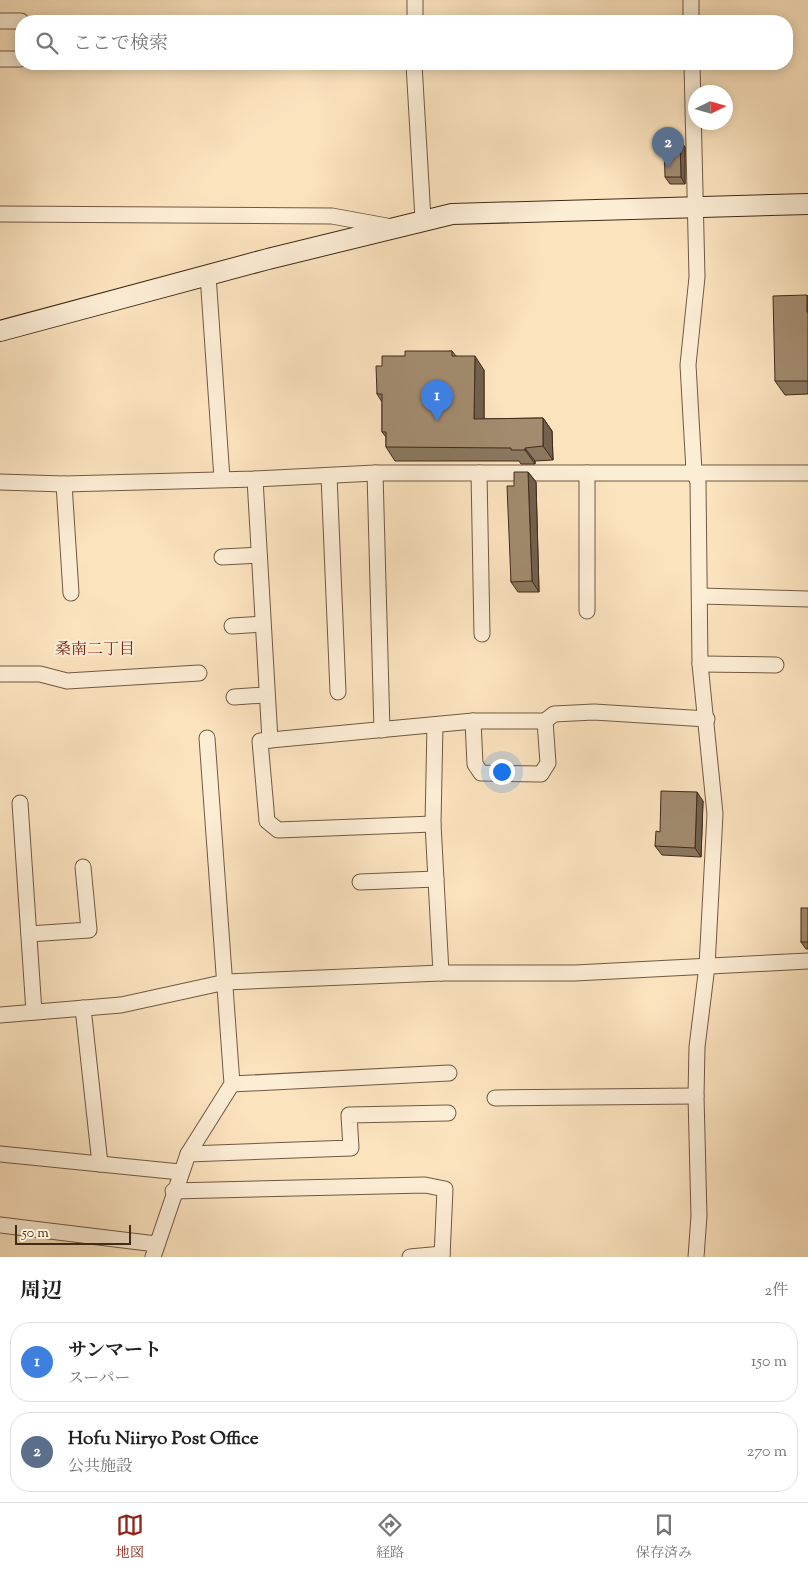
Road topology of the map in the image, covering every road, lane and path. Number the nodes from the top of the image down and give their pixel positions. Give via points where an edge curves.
1 (415, 0) edge
2 (691, 0) edge
3 (415, 15) edge
4 (691, 15) edge
5 (0, 21) edge
6 (15, 22) edge
7 (0, 59) edge
8 (15, 59) edge
9 (414, 70) edge
10 (692, 70) edge
11 (808, 204) edge
12 (695, 206) junction
13 (0, 214) edge
14 (423, 219) junction
15 (393, 227) junction
16 (208, 276) junction
17 (0, 331) edge
18 (694, 471) junction
19 (808, 472) edge
20 (375, 473) junction
21 (479, 473) junction
22 (587, 473) junction
23 (329, 476) junction
24 (222, 479) junction
25 (255, 479) junction
26 (0, 482) edge
27 (64, 484) junction
28 (259, 555) junction
29 (222, 557) dead end
30 (71, 593) dead end
31 (701, 596) junction
32 (808, 599) edge
33 (587, 611) dead end
34 (262, 624) junction
35 (232, 626) dead end
36 (482, 634) dead end
37 (700, 664) junction
38 (776, 665) dead end
39 (199, 673) dead end
40 (0, 674) edge
41 (338, 692) dead end
42 (265, 695) junction
43 (234, 697) dead end
44 (707, 719) junction
45 (473, 721) junction
46 (545, 721) junction
47 (434, 725) junction
48 (382, 730) junction
49 (207, 738) dead end
50 (270, 740) junction
51 (20, 803) dead end
52 (433, 824) junction
53 (83, 867) dead end
54 (436, 879) junction
55 (360, 882) dead end
56 (29, 934) junction
57 (808, 961) edge
58 (707, 966) junction
59 (441, 974) junction
60 (226, 982) junction
61 (83, 1008) junction
62 (34, 1012) junction
63 (0, 1015) edge
64 (449, 1072) dead end
65 (232, 1084) junction
66 (696, 1096) junction
67 (495, 1098) dead end
68 (448, 1114) dead end
69 (0, 1154) edge
70 (188, 1154) junction
71 (100, 1164) junction
72 (180, 1172) junction
73 (173, 1192) junction
74 (0, 1225) edge
75 (154, 1250) edge
76 (442, 1256) edge
77 (410, 1257) edge
78 (696, 1257) edge

1 - 3 street
2 - 4 street
5 - 6 street
7 - 8 street
9 - 14 street
10 - 12 street
11 - 12 street
12 - 14 street via 495,211
12 - 18 street via 697,277 688,365
13 - 15 street via 332,216
14 - 15 street
15 - 16 street
16 - 17 street
16 - 24 street
18 - 19 street
18 - 22 street
18 - 31 street via 698,482
20 - 21 street
20 - 23 street
20 - 48 street
21 - 22 street
21 - 36 street
22 - 33 street
23 - 25 street
23 - 41 street
24 - 25 street
24 - 27 street
25 - 28 street
26 - 27 street
27 - 30 street
28 - 29 street
28 - 34 street
31 - 32 street
31 - 37 street
34 - 35 street
34 - 42 street
37 - 38 street
37 - 44 street
39 - 40 street via 67,681 40,674
42 - 43 street
42 - 50 street
44 - 46 street via 594,712 554,714
44 - 58 street via 715,814
45 - 46 street
45 - 46 street via 475,764 481,773 541,774 548,764
45 - 47 street
47 - 48 street
47 - 52 street
48 - 50 street
49 - 60 street
50 - 52 street via 260,741 267,821 278,830
51 - 56 street
52 - 54 street
53 - 56 street via 89,930
54 - 55 street
54 - 59 street
56 - 62 street
57 - 58 street
58 - 59 street via 575,973
58 - 66 street via 697,1047
59 - 60 street
60 - 61 street via 120,1005
60 - 65 street
61 - 62 street
61 - 71 street
62 - 63 street
64 - 65 street
65 - 70 street
66 - 67 street
66 - 78 street
68 - 70 street via 349,1115 351,1148
69 - 71 street
70 - 72 street
71 - 72 street
72 - 73 street
73 - 75 street
73 - 76 street via 425,1185 445,1189
74 - 75 street
76 - 77 street

